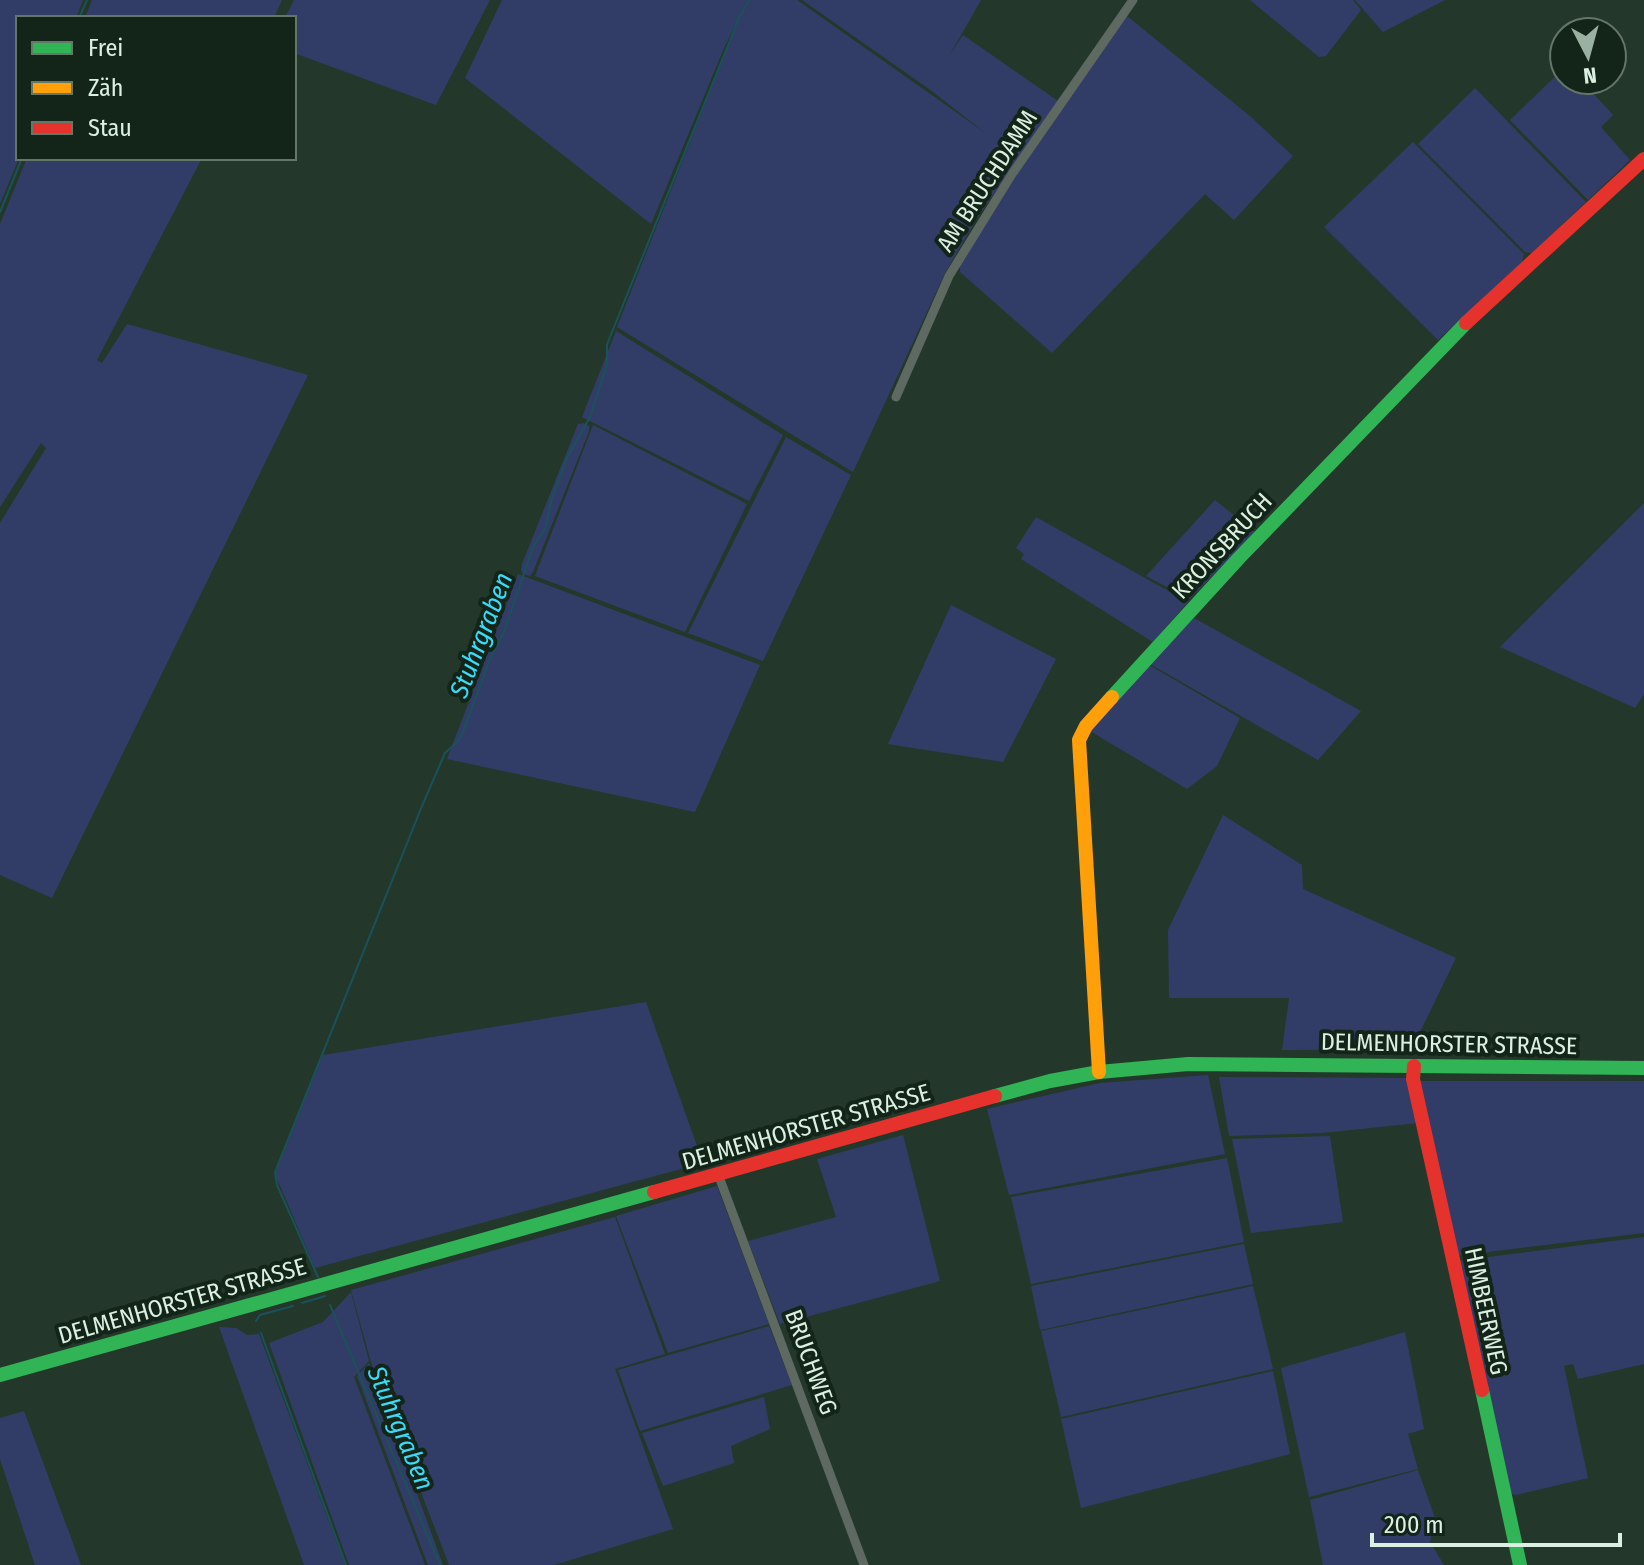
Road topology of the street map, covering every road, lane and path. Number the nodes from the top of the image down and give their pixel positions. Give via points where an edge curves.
1 (1133, 0) edge
2 (1644, 159) edge
3 (896, 397) dead end
4 (1414, 1066) junction
5 (1644, 1068) edge
6 (1099, 1072) junction
7 (718, 1174) junction
8 (0, 1375) edge
9 (864, 1565) edge
10 (1520, 1565) edge

1 - 3 street, AM BRUCHDAMM via 1012,174 949,276
2 - 6 main road, KRONSBRUCH via 1469,320 1086,726 1079,740
4 - 5 main road, DELMENHORSTER STRASSE
4 - 6 main road, DELMENHORSTER STRASSE via 1188,1064
4 - 10 main road, HIMBEERWEG
6 - 7 main road, DELMENHORSTER STRASSE
7 - 8 main road, DELMENHORSTER STRASSE
7 - 9 street, BRUCHWEG

